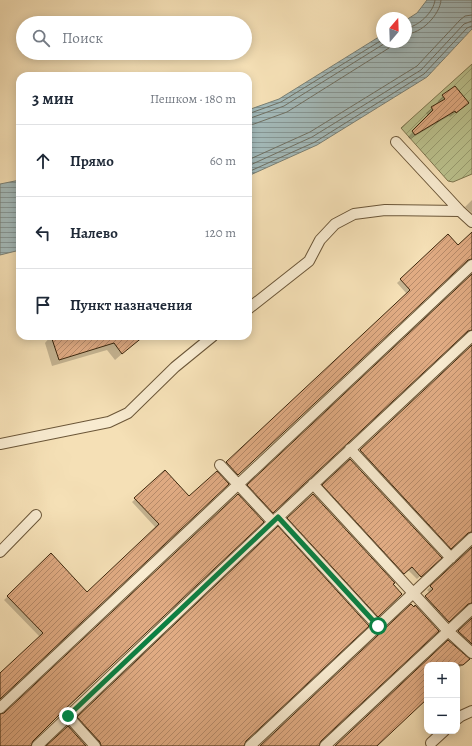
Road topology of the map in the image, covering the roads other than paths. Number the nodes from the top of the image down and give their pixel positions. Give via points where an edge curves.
1 (396, 142) dead end
2 (460, 211) junction
3 (472, 222) edge
4 (472, 265) edge
5 (252, 305) edge
6 (472, 336) edge
7 (208, 340) edge
8 (0, 444) edge
9 (350, 450) junction
10 (220, 465) dead end
11 (238, 484) junction
12 (313, 484) junction
13 (36, 515) dead end
14 (275, 520) junction
15 (472, 538) edge
16 (0, 552) edge
17 (451, 558) junction
18 (413, 593) junction
19 (472, 609) edge
20 (378, 626) junction
21 (448, 631) junction
22 (472, 653) edge
23 (0, 708) edge
24 (472, 711) edge
25 (68, 716) junction
26 (460, 717) edge
27 (441, 734) edge
28 (431, 743) dead end
29 (37, 746) edge
30 (95, 746) edge
31 (250, 746) edge
32 (325, 746) edge

1 - 2 lane
2 - 3 lane
2 - 5 lane via 385,210 354,214 335,224 320,240 309,261
4 - 11 lane
6 - 9 lane
7 - 8 lane via 175,367 128,413 109,422
9 - 12 lane
9 - 17 lane
10 - 11 lane
11 - 14 lane
11 - 23 lane
12 - 14 lane
12 - 18 lane
13 - 16 lane
14 - 20 lane
14 - 25 lane
15 - 17 lane
17 - 18 lane
18 - 20 lane
18 - 21 lane
19 - 21 lane
20 - 31 lane
21 - 22 lane
21 - 32 lane
24 - 26 lane
25 - 29 lane
25 - 30 lane
27 - 28 lane

